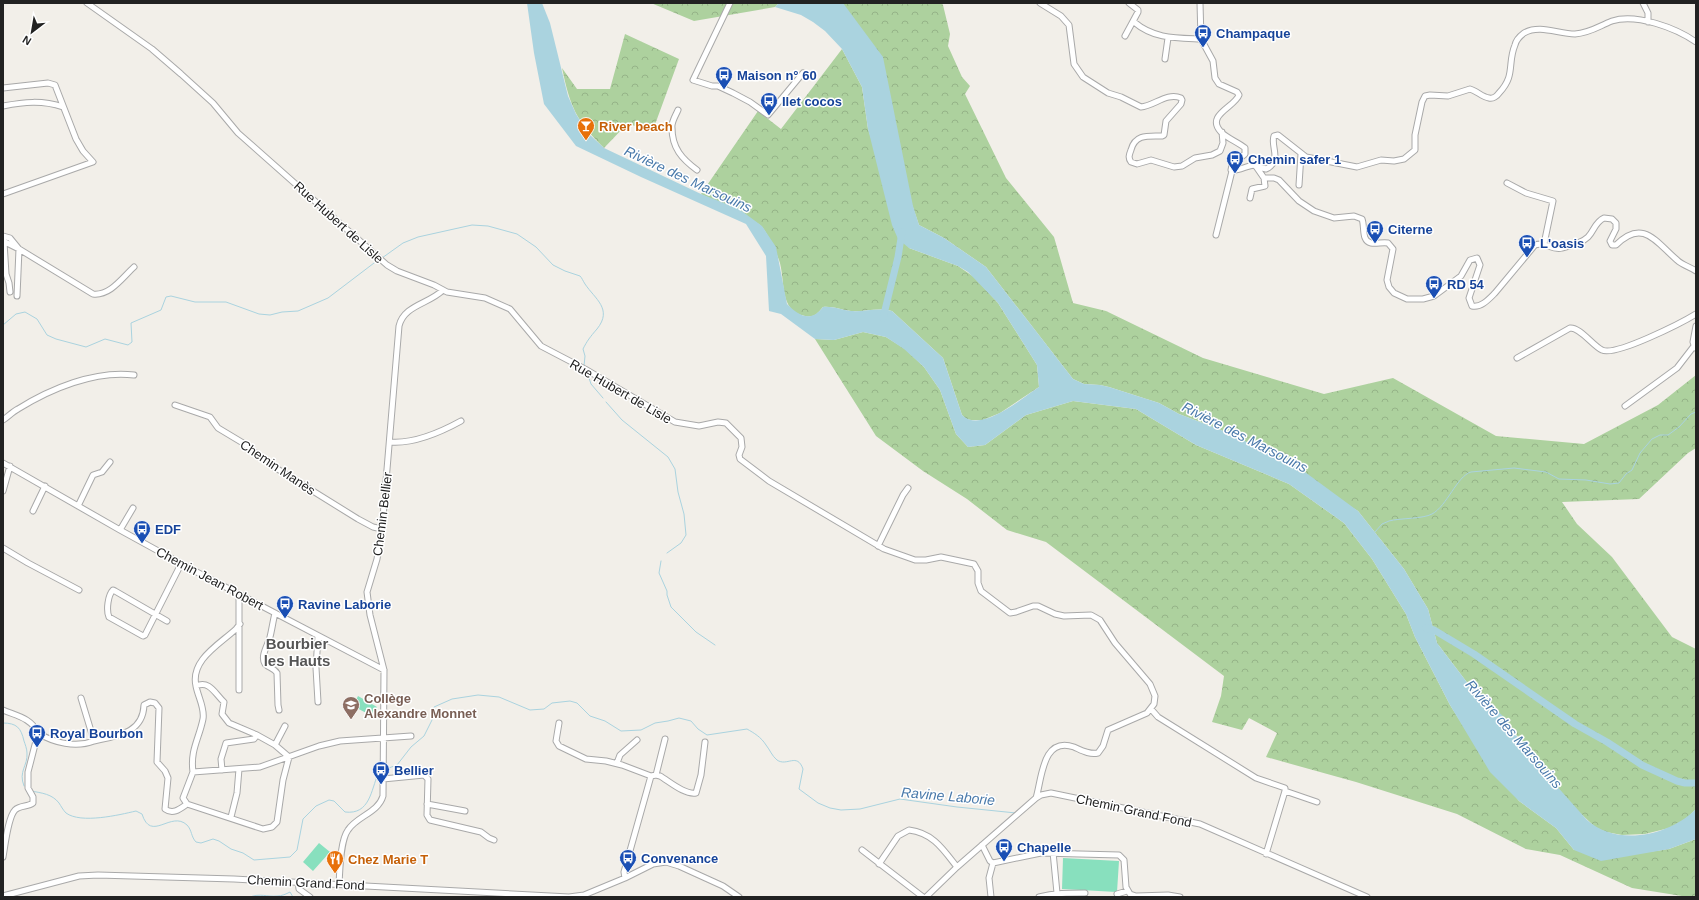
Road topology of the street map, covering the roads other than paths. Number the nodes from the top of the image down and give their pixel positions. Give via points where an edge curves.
1 (87, 3) edge
2 (730, 3) edge
3 (1040, 3) edge
4 (1129, 3) edge
5 (1200, 3) edge
6 (1643, 3) edge
7 (1134, 22) junction
8 (1648, 22) junction
9 (1125, 36) dead end
10 (1168, 38) junction
11 (1201, 39) junction
12 (1696, 42) edge
13 (1165, 59) dead end
14 (803, 72) dead end
15 (3, 88) edge
16 (3, 106) edge
17 (63, 107) junction
18 (678, 110) dead end
19 (1222, 132) junction
20 (1301, 154) junction
21 (1254, 165) junction
22 (697, 170) dead end
23 (1232, 171) junction
24 (1264, 178) junction
25 (1507, 183) dead end
26 (1299, 185) dead end
27 (3, 194) edge
28 (1250, 198) dead end
29 (1216, 235) dead end
30 (3, 236) edge
31 (4, 242) edge
32 (1544, 244) junction
33 (19, 249) junction
34 (134, 267) dead end
35 (1696, 271) edge
36 (443, 290) junction
37 (10, 292) dead end
38 (17, 296) dead end
39 (1696, 314) edge
40 (1696, 326) edge
41 (1695, 347) edge
42 (1517, 358) dead end
43 (134, 375) dead end
44 (175, 405) dead end
45 (1625, 406) dead end
46 (3, 420) edge
47 (461, 421) dead end
48 (390, 442) junction
49 (110, 462) dead end
50 (3, 463) edge
51 (10, 466) junction
52 (45, 486) junction
53 (908, 488) dead end
54 (3, 491) edge
55 (78, 506) junction
56 (133, 508) dead end
57 (33, 511) dead end
58 (382, 529) junction
59 (120, 530) junction
60 (878, 546) junction
61 (3, 548) edge
62 (181, 564) junction
63 (79, 590) dead end
64 (239, 594) junction
65 (275, 612) junction
66 (155, 614) junction
67 (167, 621) dead end
68 (240, 624) junction
69 (318, 636) junction
70 (384, 670) junction
71 (196, 686) junction
72 (239, 690) dead end
73 (81, 698) dead end
74 (318, 702) dead end
75 (1151, 709) junction
76 (3, 710) edge
77 (280, 710) dead end
78 (559, 723) dead end
79 (285, 726) dead end
80 (38, 733) junction
81 (257, 735) junction
82 (411, 736) dead end
83 (383, 738) junction
84 (665, 739) dead end
85 (637, 740) dead end
86 (94, 741) junction
87 (705, 742) dead end
88 (276, 745) junction
89 (289, 757) junction
90 (617, 763) junction
91 (239, 769) junction
92 (222, 770) junction
93 (193, 772) junction
94 (653, 775) junction
95 (383, 779) junction
96 (1285, 791) junction
97 (1036, 798) junction
98 (1317, 802) dead end
99 (187, 804) junction
100 (427, 804) junction
101 (465, 812) dead end
102 (230, 817) junction
103 (494, 840) dead end
104 (982, 845) junction
105 (862, 850) dead end
106 (1053, 852) junction
107 (1266, 854) junction
108 (3, 857) edge
109 (993, 863) junction
110 (879, 864) junction
111 (957, 867) junction
112 (625, 878) junction
113 (298, 882) junction
114 (339, 884) junction
115 (1127, 891) junction
116 (1057, 893) junction
117 (1085, 893) dead end
118 (1117, 894) dead end
119 (3, 896) edge
120 (310, 897) edge
121 (739, 897) edge
122 (924, 897) edge
123 (991, 897) edge
124 (1039, 897) edge
125 (1180, 897) edge
126 (1367, 897) edge

1 - 36 street, Rue Hubert de Lisle via 152,49 181,74 213,104 238,133 387,265
2 - 14 street via 693,80 718,86 750,102 768,115
3 - 19 street via 1061,16 1069,25 1074,64 1090,82 1141,107 1168,97 1181,98 1181,104 1166,121 1164,135 1141,136 1135,140 1129,156 1131,162 1137,164 1151,160 1174,167 1182,166 1195,158 1220,151 1223,143
4 - 7 street via 1138,10
5 - 11 street
6 - 8 street via 1648,13
7 - 9 street
7 - 10 street via 1150,33
8 - 12 street via 1678,32
8 - 20 street via 1623,19 1612,21 1589,32 1565,33 1540,29 1524,34 1514,46 1508,80 1496,96 1487,98 1470,89 1448,96 1425,96 1415,134 1415,150 1404,159 1381,160 1357,167
10 - 11 street
10 - 13 street
11 - 19 street via 1213,61 1217,81 1239,95 1217,119
15 - 17 street via 50,83 56,87
16 - 17 street via 37,101
17 - 27 street via 76,139 93,162
18 - 22 street via 672,128 676,148 683,160
19 - 23 street via 1245,148 1245,154 1232,165
20 - 21 street via 1276,135 1273,140 1276,155 1272,165 1266,169
20 - 26 street
21 - 23 street
21 - 24 street
23 - 29 street
24 - 28 street via 1265,186 1252,190
24 - 32 street via 1279,180 1300,201 1314,210 1334,218 1354,216 1362,219 1368,241 1388,243 1394,249 1387,280 1394,293 1407,299 1434,296 1461,276 1470,260 1477,258 1480,265 1469,298 1472,306 1477,306 1495,294 1535,245
25 - 32 street via 1526,193 1553,201
30 - 33 street via 13,241
31 - 33 street
31 - 37 street
32 - 35 street via 1552,248 1561,248 1584,240 1600,220 1612,219 1617,226 1610,241 1612,245 1630,233 1645,234 1659,242 1678,261
33 - 34 street via 87,292 98,295 110,290
33 - 38 street
36 - 48 street, Chemin Bellier via 434,298 406,312 400,321
36 - 60 street, Rue Hubert de Lisle via 485,298 510,309 541,346 675,422 699,426 726,423 741,438 739,458 744,464
39 - 42 street via 1641,341 1610,352 1602,350 1576,328 1570,328
40 - 41 street via 1693,342
41 - 45 street via 1677,368
43 - 46 street via 114,373 66,386 16,410
44 - 58 street, Chemin Manès via 210,417 222,431 243,443 271,465 362,521
47 - 48 street via 429,435
48 - 58 street, Chemin Bellier
49 - 55 street via 103,471 94,475
50 - 51 street, Chemin Jean Robert
51 - 52 street, Chemin Jean Robert
51 - 54 street
52 - 55 street, Chemin Jean Robert
52 - 57 street
53 - 60 street
55 - 59 street, Chemin Jean Robert
56 - 59 street
58 - 70 street, Chemin Bellier via 377,559 367,592
59 - 62 street, Chemin Jean Robert
60 - 75 street, Rue Hubert de Lisle via 914,560 942,557 974,564 978,571 981,591 1010,613 1038,606 1064,616 1086,614 1095,617 1100,620 1115,644 1153,689 1154,700
61 - 63 street
62 - 64 street, Chemin Jean Robert
62 - 66 street
64 - 65 street, Chemin Jean Robert
64 - 68 street
65 - 69 street, Chemin Jean Robert
65 - 77 street via 264,660 266,665 277,673
66 - 66 street via 115,591 111,591 109,617 141,636 145,635
66 - 67 street
68 - 71 street via 201,660 196,673
68 - 72 street
69 - 70 street, Chemin Jean Robert
69 - 74 street
70 - 83 street, Chemin Bellier
71 - 81 street via 207,684 224,702 222,714 229,723
71 - 93 street via 203,714 192,760
73 - 86 street
75 - 96 street via 1158,717 1256,778 1285,788
75 - 97 street via 1108,730 1101,750 1096,753 1069,746 1060,746 1052,750 1044,761
76 - 80 street via 26,719
78 - 90 street via 556,742 559,746 588,760
79 - 88 street
80 - 86 street via 56,741 72,744
80 - 108 street via 28,772 28,788 33,803 16,809 12,815
81 - 88 street
81 - 92 street via 254,739 226,743 221,759
82 - 83 street
83 - 89 street via 322,744
83 - 95 street, Chemin Bellier
84 - 94 street
85 - 90 street via 620,755
86 - 99 street via 138,726 144,705 155,703 158,708 157,762 168,778 165,809 172,812
87 - 94 street via 696,793 685,791
88 - 89 street
89 - 91 street via 260,767
89 - 102 street via 278,818 272,827 264,828
90 - 94 street
91 - 92 street
91 - 102 street via 237,793
92 - 93 street
93 - 99 street via 183,798
94 - 112 street via 624,872
95 - 100 street via 424,775 428,779
95 - 114 street, Chemin Bellier via 382,801 347,831 343,844
96 - 98 street
96 - 107 street
97 - 104 street, Chemin Grand Fond
97 - 107 street, Chemin Grand Fond via 1046,793 1055,794 1200,824
99 - 102 street
100 - 101 street
100 - 103 street via 427,815 430,820 481,832
104 - 109 street
104 - 111 street, Chemin Grand Fond
105 - 110 street
106 - 109 street via 1041,852
106 - 115 street via 1119,855 1125,864
106 - 116 street
107 - 126 street, Chemin Grand Fond
109 - 123 street via 990,878
110 - 111 street via 898,836 909,830 924,833 932,838
110 - 122 street
111 - 122 street, Chemin Grand Fond
112 - 114 street, Chemin Grand Fond via 584,895 569,897
112 - 121 street, Chemin Grand Fond via 659,862 672,863 723,886
113 - 114 street, Chemin Grand Fond
113 - 119 street, Chemin Grand Fond via 85,875
113 - 120 street via 299,889
115 - 118 street
115 - 125 street via 1136,896 1168,894
116 - 117 street
116 - 124 street

